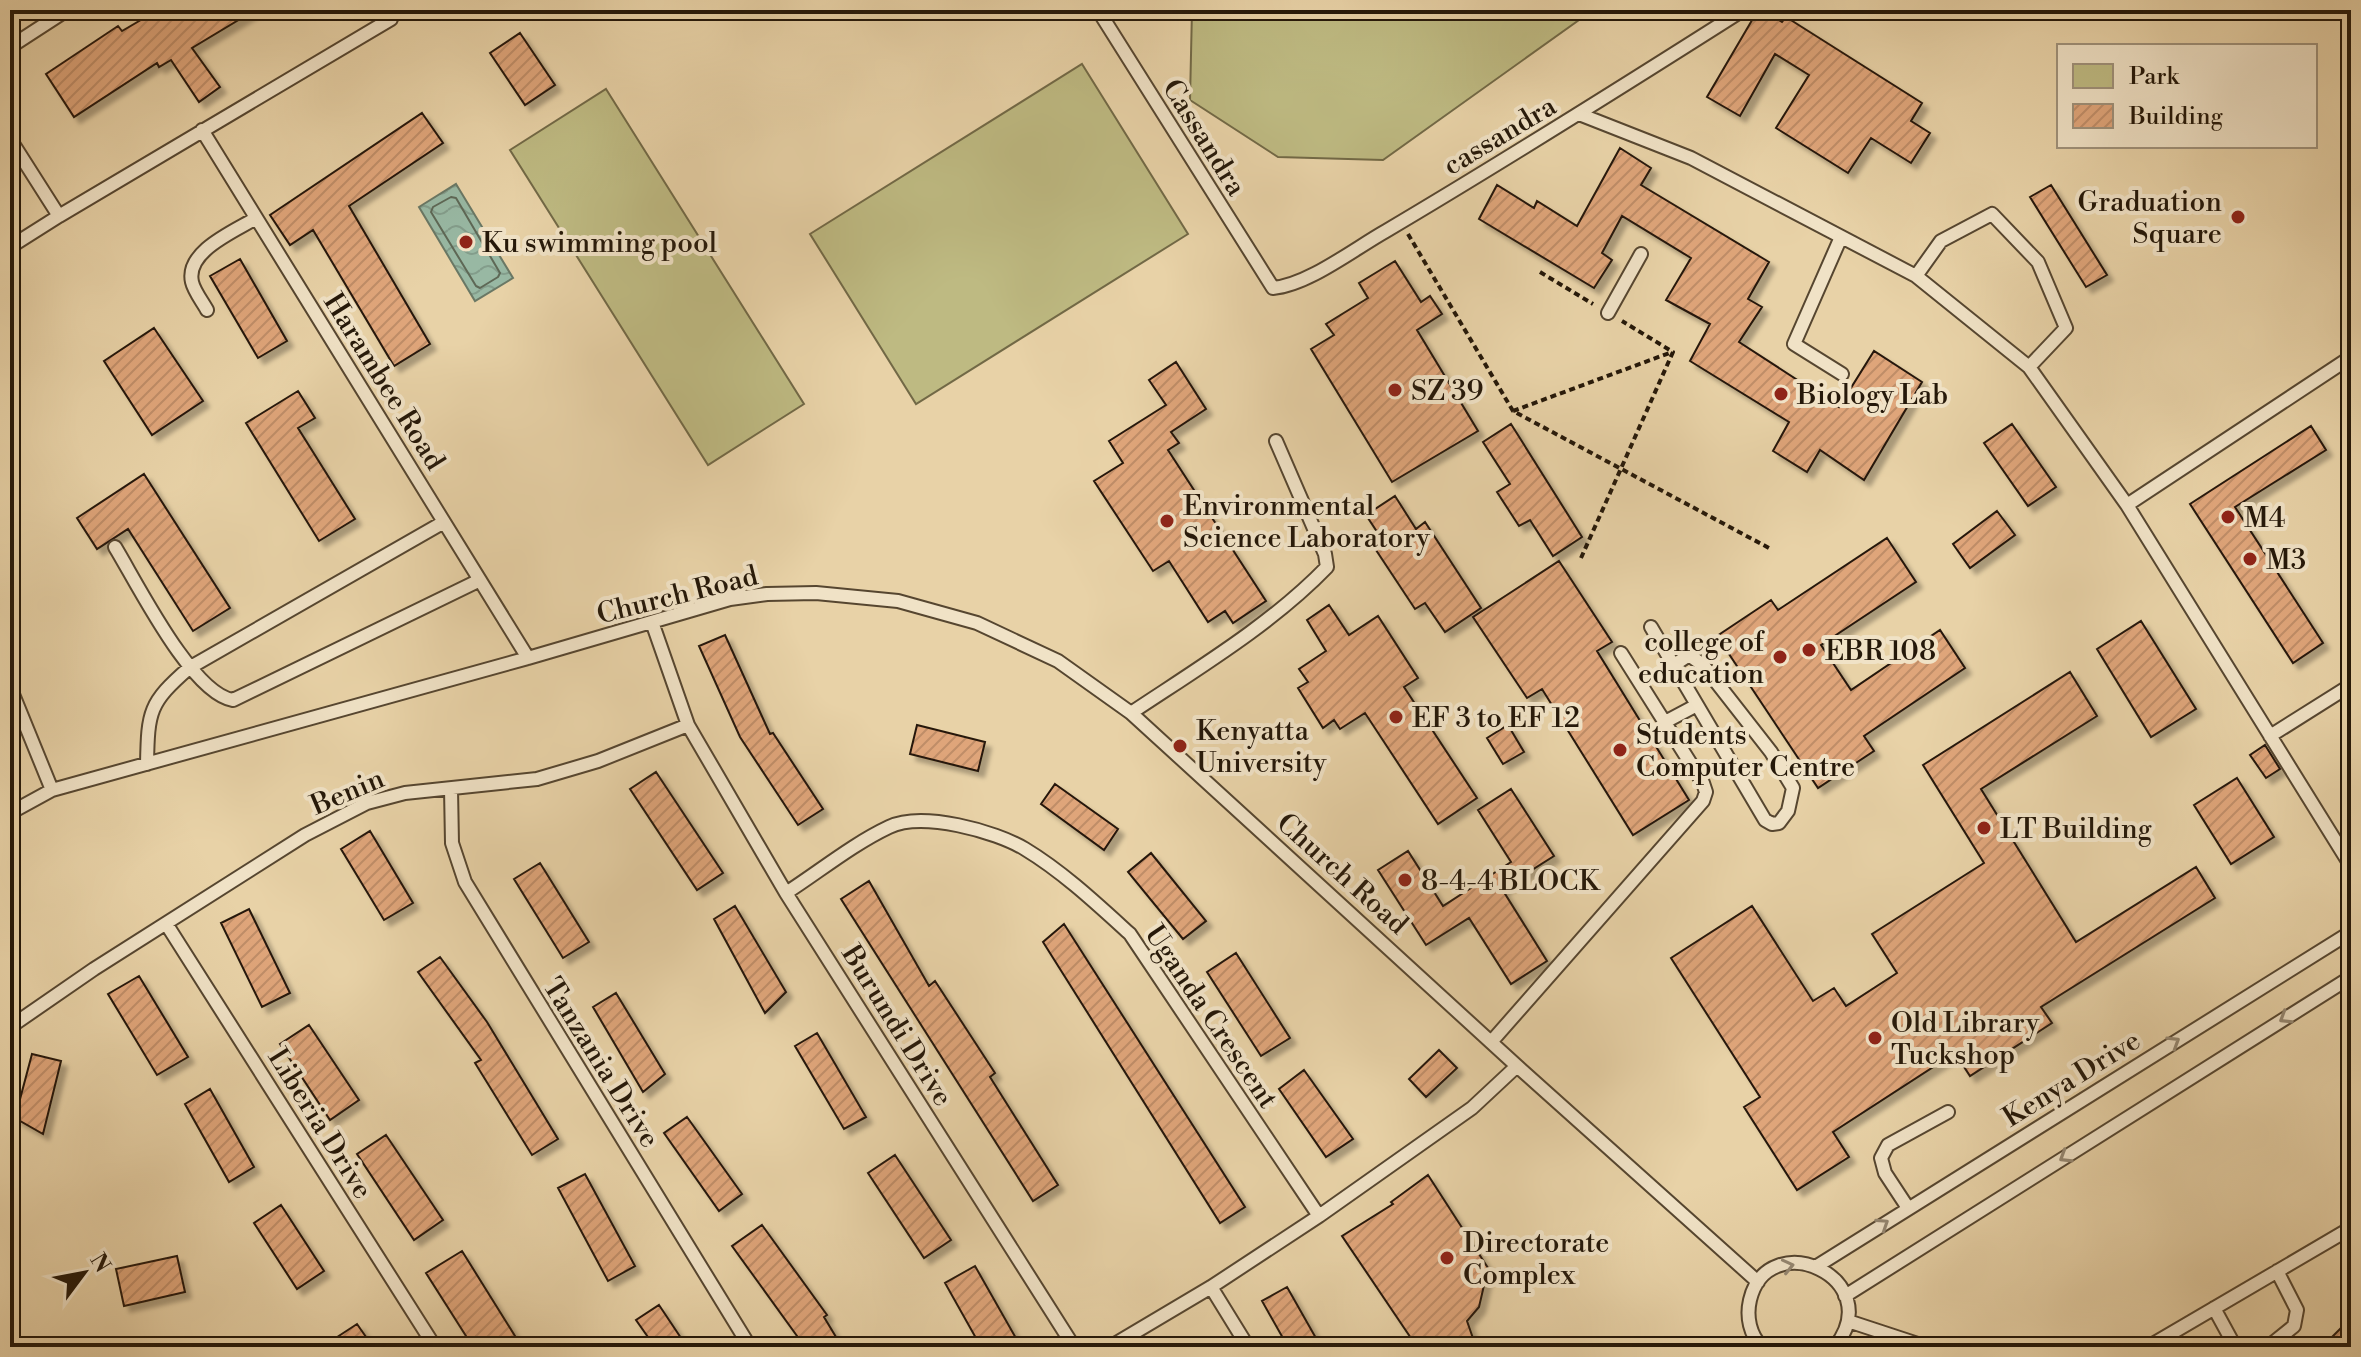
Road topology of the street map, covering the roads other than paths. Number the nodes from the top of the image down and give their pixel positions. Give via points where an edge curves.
1 (67, 10) edge
2 (1098, 10) edge
3 (1743, 10) edge
4 (391, 19) dead end
5 (10, 47) edge
6 (1579, 114) junction
7 (202, 130) junction
8 (10, 139) edge
9 (59, 216) junction
10 (256, 218) junction
11 (1841, 237) junction
12 (10, 247) edge
13 (1641, 254) dead end
14 (1916, 276) junction
15 (1273, 288) joint
16 (207, 310) dead end
17 (1608, 313) road end
18 (2351, 357) edge
19 (2029, 367) junction
20 (1842, 374) dead end
21 (1276, 441) dead end
22 (2127, 505) junction
23 (444, 522) junction
24 (115, 547) dead end
25 (480, 580) junction
26 (652, 622) junction
27 (1651, 627) dead end
28 (1621, 653) dead end
29 (528, 658) junction
30 (1674, 665) junction
31 (189, 668) junction
32 (2351, 685) edge
33 (10, 687) edge
34 (1697, 705) junction
35 (1131, 713) junction
36 (1665, 722) junction
37 (688, 725) junction
38 (2270, 736) junction
39 (147, 764) junction
40 (451, 789) junction
41 (52, 790) junction
42 (10, 813) edge
43 (2351, 866) edge
44 (786, 893) junction
45 (167, 925) junction
46 (2351, 932) edge
47 (2351, 977) edge
48 (10, 1027) edge
49 (1492, 1041) junction
50 (1517, 1066) junction
51 (1948, 1112) dead end
52 (1908, 1208) junction
53 (1319, 1216) junction
54 (2351, 1228) edge
55 (1817, 1266) junction
56 (2277, 1271) junction
57 (1758, 1282) junction
58 (1211, 1287) junction
59 (1845, 1296) junction
60 (2214, 1308) junction
61 (1848, 1321) junction
62 (435, 1347) edge
63 (750, 1347) edge
64 (1074, 1347) edge
65 (1110, 1347) edge
66 (1248, 1347) edge
67 (1762, 1347) edge
68 (1835, 1347) edge
69 (1927, 1347) edge
70 (2148, 1347) edge
71 (2240, 1347) edge
72 (2268, 1347) edge

1 - 5 lane
2 - 15 lane, Cassandra
3 - 6 lane, cassandra
4 - 7 lane
6 - 11 lane via 1668,148
6 - 15 lane, cassandra via 1302,280
7 - 9 lane
7 - 10 lane, Harambee Road
8 - 9 lane
9 - 12 lane
10 - 16 lane via 212,245 191,268 192,283
10 - 23 lane, Harambee Road
11 - 14 lane
11 - 20 lane via 1794,344
13 - 17 lane
14 - 19 lane
14 - 19 lane via 1941,241 1992,214 2038,262 2066,328
18 - 22 lane
19 - 22 lane
21 - 35 lane via 1327,567 1232,645
22 - 38 lane
23 - 25 lane, Harambee Road
23 - 31 lane
24 - 31 lane
25 - 29 lane, Harambee Road
25 - 31 lane via 238,699 215,693
26 - 29 lane, Church Road
26 - 35 lane, Church Road via 767,594 898,601 977,623 1058,661
26 - 37 lane
27 - 30 lane
28 - 36 lane
29 - 39 lane, Church Road
30 - 34 lane
30 - 34 lane via 1689,655 1703,665 1771,752 1793,788 1779,823 1765,820
31 - 39 lane via 154,705
32 - 38 lane
33 - 41 lane
34 - 36 lane
35 - 49 lane, Church Road
36 - 49 lane via 1703,783 1703,801
37 - 40 lane, Benin via 565,772
37 - 44 lane, Burundi Drive
38 - 43 lane
39 - 41 lane, Church Road
40 - 45 lane, Benin via 405,793 343,813
40 - 63 lane, Tanzania Drive via 452,843 465,882
41 - 42 lane, Church Road
44 - 53 lane, Uganda Crescent via 892,825 922,820 965,826 1023,848 1130,934
44 - 64 lane, Burundi Drive
45 - 48 lane, Benin
45 - 62 lane, Liberia Drive
52 -> 46 lane, Kenya Drive
47 -> 59 lane
49 - 50 lane, Church Road
50 - 53 lane via 1472,1108
50 - 57 lane, Church Road
51 - 52 lane via 1888,1145 1881,1158
55 -> 52 lane, Kenya Drive
53 - 58 lane
54 - 56 lane
57 -> 55 lane via 1785,1264
55 - 59 lane via 1831,1275
56 - 60 lane
56 - 72 lane via 2297,1310 2294,1326
57 - 67 lane via 1748,1312 1750,1328
58 - 65 lane
58 - 66 lane
59 - 61 lane
60 - 70 lane
60 - 71 lane
61 - 68 lane
61 - 69 lane

